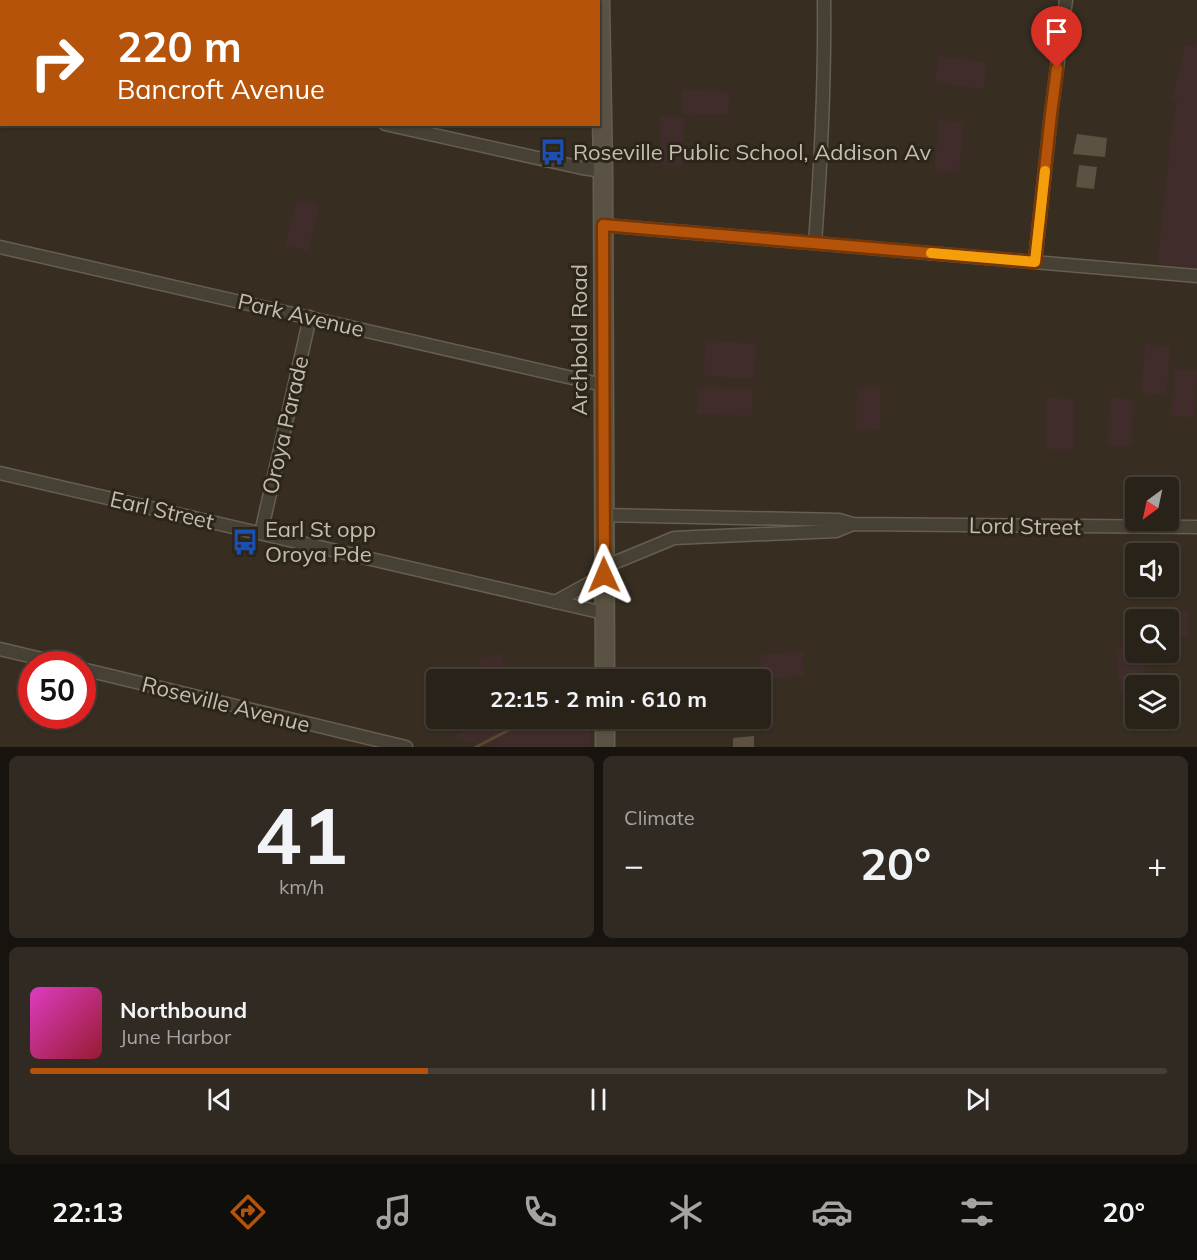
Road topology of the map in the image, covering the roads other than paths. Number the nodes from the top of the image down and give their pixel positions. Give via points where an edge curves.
1 (600, 0) edge
2 (824, 0) edge
3 (1066, 0) edge
4 (394, 126) edge
5 (603, 171) junction
6 (603, 225) junction
7 (815, 243) junction
8 (0, 247) edge
9 (1035, 262) junction
10 (1197, 276) edge
11 (310, 317) junction
12 (603, 385) junction
13 (0, 473) edge
14 (603, 515) junction
15 (853, 524) junction
16 (1197, 527) edge
17 (261, 533) junction
18 (604, 571) junction
19 (555, 602) junction
20 (604, 614) junction
21 (0, 649) edge
22 (18, 653) edge
23 (604, 669) edge
24 (96, 672) edge
25 (605, 729) edge
26 (388, 745) edge
27 (406, 747) edge
28 (605, 747) edge

1 - 5 main road, Archbold Road
2 - 7 street via 822,147
3 - 9 street
4 - 5 street
5 - 6 main road, Archbold Road
6 - 7 street
6 - 12 main road, Archbold Road
7 - 9 street
8 - 11 street, Park Avenue
9 - 10 street
11 - 12 street, Park Avenue
11 - 17 street, Oroya Parade
12 - 14 main road, Archbold Road
13 - 17 street, Earl Street
14 - 15 street, Lord Street via 839,520
14 - 18 main road, Archbold Road
15 - 16 street, Lord Street
15 - 18 street, Lord Street via 836,531 674,538
17 - 19 street, Earl Street
18 - 19 street, Lord Street
18 - 20 main road, Archbold Road
19 - 20 street, Earl Street
20 - 23 main road, Archbold Road
21 - 22 street
24 - 26 street, Roseville Avenue
25 - 28 main road
26 - 27 street, Roseville Avenue

